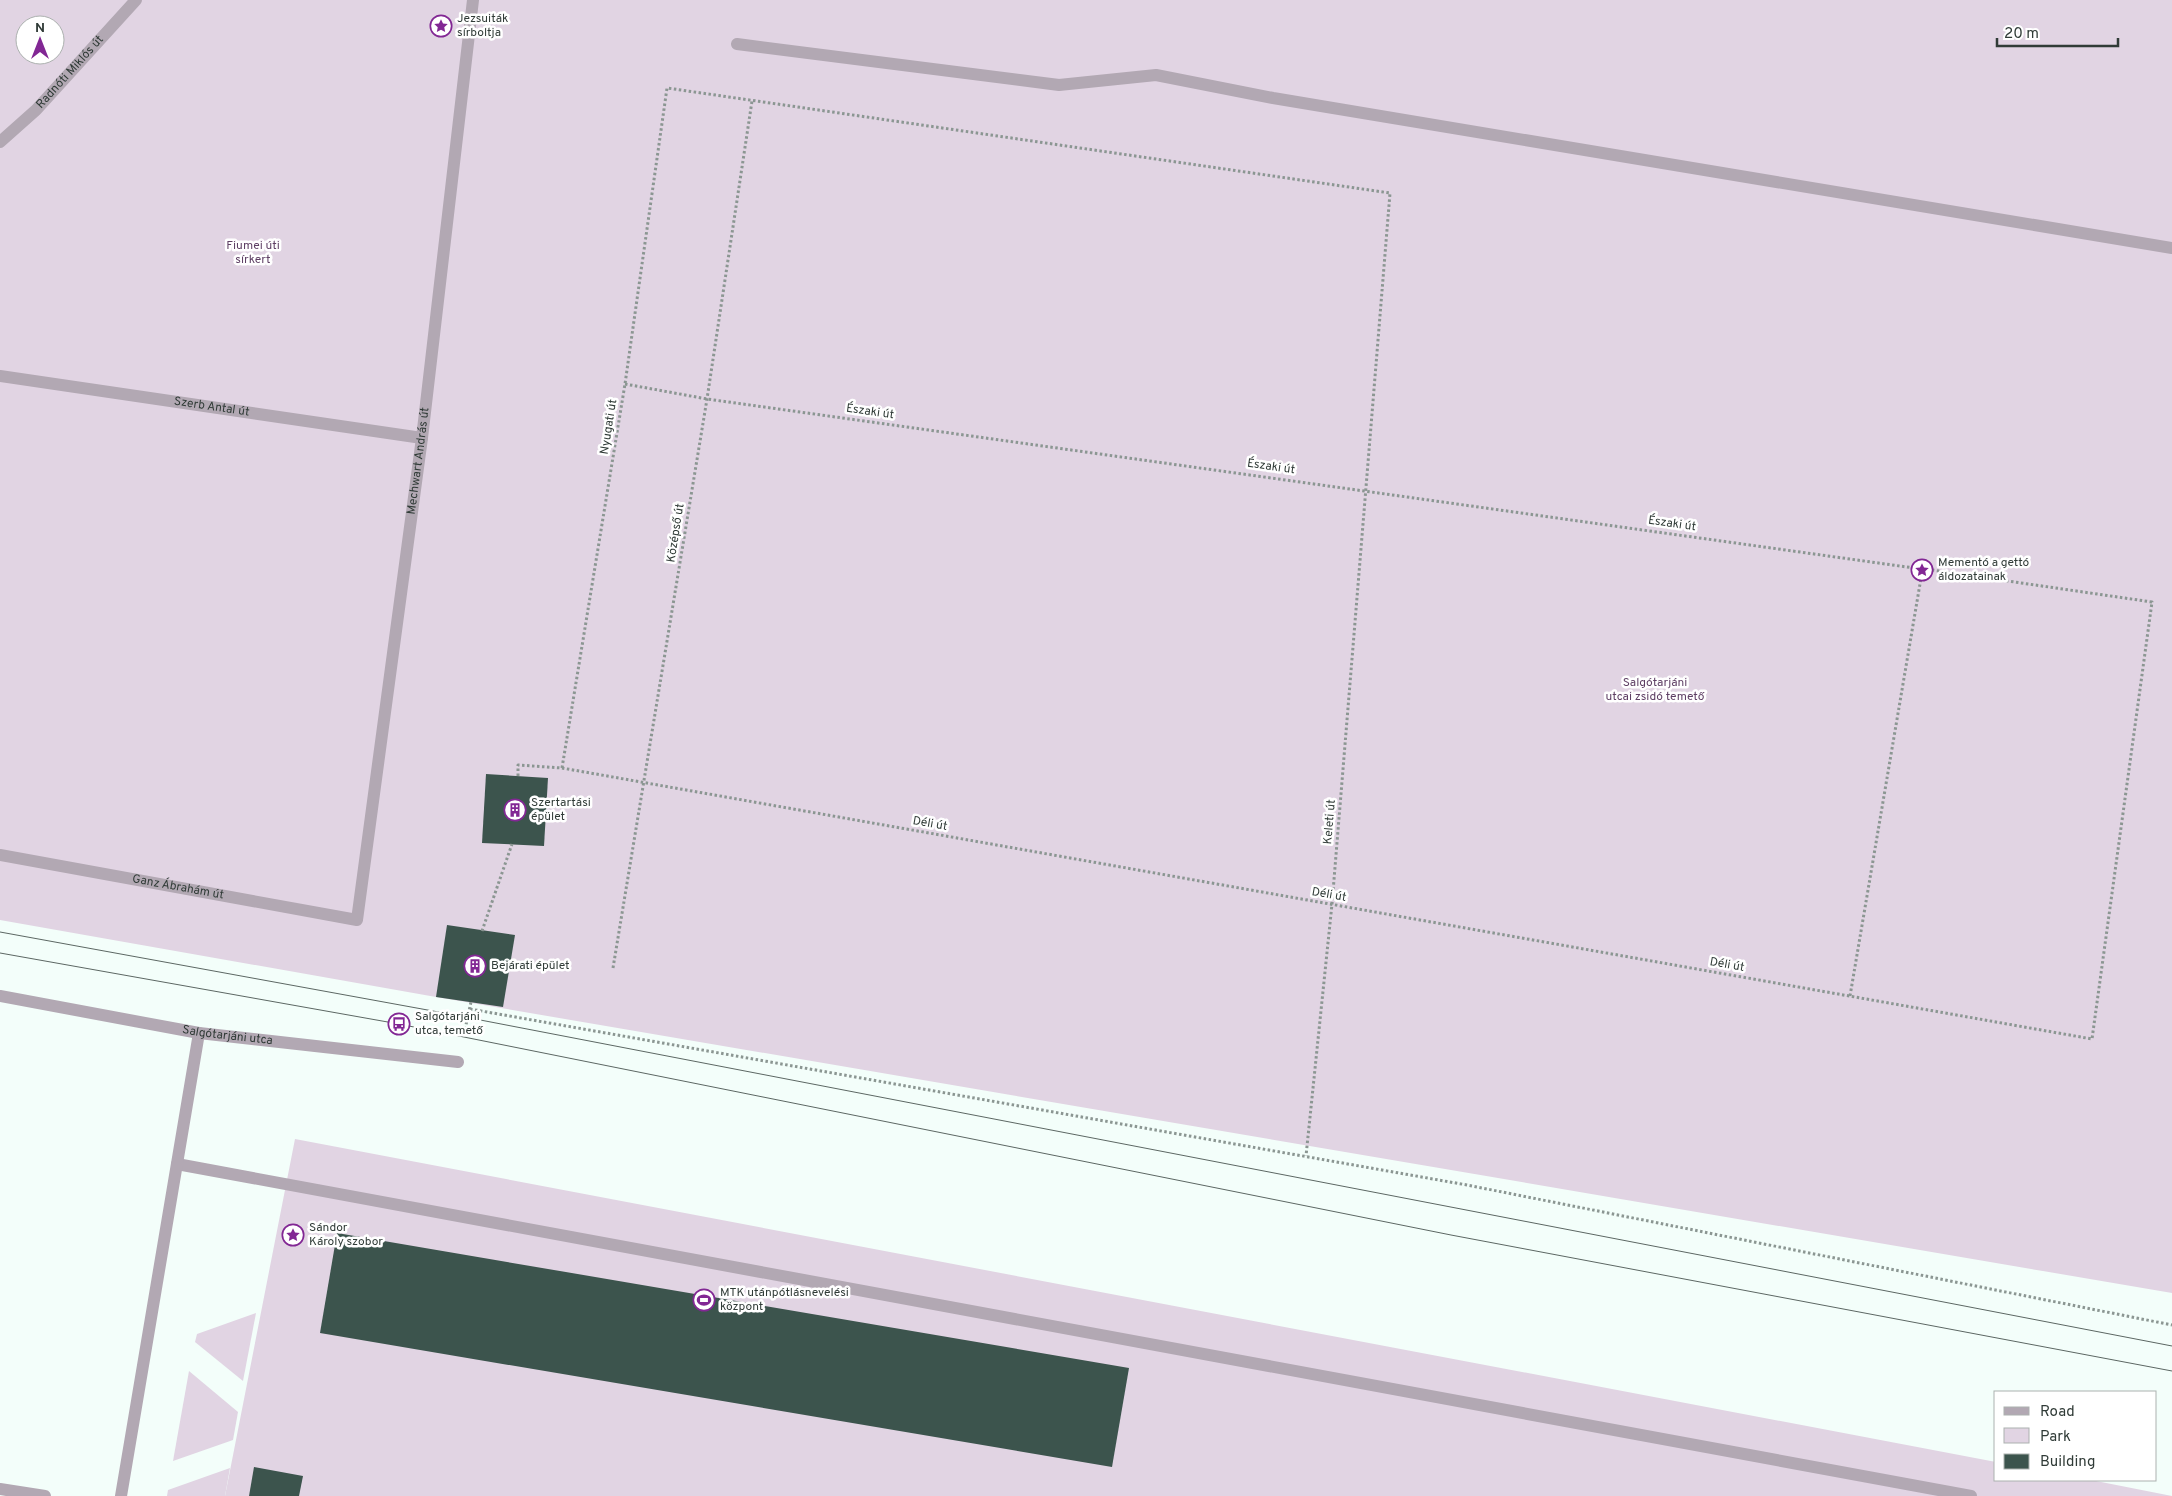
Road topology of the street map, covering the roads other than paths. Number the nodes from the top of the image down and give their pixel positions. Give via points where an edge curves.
1 (136, 0) edge
2 (470, 0) edge
3 (737, 44) dead end
4 (0, 142) edge
5 (2172, 248) edge
6 (0, 376) edge
7 (422, 438) junction
8 (0, 855) edge
9 (358, 920) joint
10 (0, 996) edge
11 (199, 1033) junction
12 (458, 1062) road end
13 (177, 1164) junction
14 (0, 1489) edge
15 (45, 1496) edge
16 (121, 1496) edge
17 (1972, 1496) edge

1 - 4 street, Radnóti Miklós út via 36,110
2 - 7 street, Mechwart András út
3 - 5 street via 1059,85 1156,75 1273,98
6 - 7 street, Szerb Antal út
7 - 9 street, Mechwart András út
8 - 9 street, Ganz Ábrahám út
10 - 11 street, Salgótarjáni utca
11 - 12 street, Salgótarjáni utca
11 - 13 street
13 - 16 street
13 - 17 street
14 - 15 street

